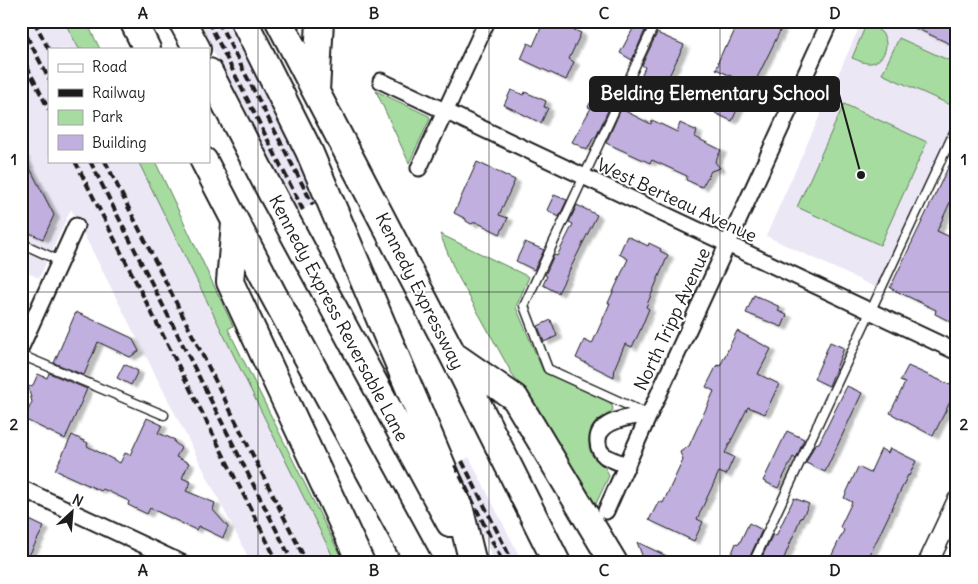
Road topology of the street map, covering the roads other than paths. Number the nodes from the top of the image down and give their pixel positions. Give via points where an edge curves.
1 (133, 21) edge
2 (182, 21) edge
3 (244, 21) edge
4 (279, 21) edge
5 (320, 21) edge
6 (487, 21) edge
7 (656, 21) edge
8 (830, 21) edge
9 (146, 48) edge
10 (196, 48) edge
11 (210, 74) edge
12 (381, 81) dead end
13 (316, 91) junction
14 (445, 112) junction
15 (957, 126) edge
16 (204, 162) edge
17 (419, 168) dead end
18 (583, 177) junction
19 (235, 223) junction
20 (76, 226) dead end
21 (21, 243) edge
22 (727, 244) junction
23 (60, 261) junction
24 (871, 312) junction
25 (21, 347) edge
26 (957, 352) edge
27 (21, 355) edge
28 (453, 355) junction
29 (649, 415) junction
30 (164, 416) dead end
31 (627, 466) junction
32 (21, 488) edge
33 (957, 501) edge
34 (606, 511) dead end
35 (182, 563) edge
36 (361, 563) edge
37 (419, 563) edge
38 (473, 563) edge
39 (557, 563) edge
40 (614, 563) edge
41 (754, 563) edge
42 (928, 563) edge

1 - 9 highway
2 - 10 highway
3 - 38 highway via 309,152 459,506
4 - 13 highway, Kennedy Expressway
5 - 13 highway
6 - 14 street
7 - 18 lane
8 - 22 street, North Tripp Avenue
11 - 38 highway, Kennedy Express Reversable Lane
12 - 14 street, West Berteau Avenue
13 - 28 highway, Kennedy Expressway
14 - 17 street
14 - 18 street, West Berteau Avenue
15 - 24 lane
16 - 19 highway
18 - 22 street, West Berteau Avenue
18 - 29 lane via 524,306 548,369
19 - 36 highway via 230,282
19 - 37 highway
20 - 23 street
21 - 23 lane
22 - 24 street, West Berteau Avenue
22 - 29 street, North Tripp Avenue
23 - 25 street
24 - 26 street, West Berteau Avenue
24 - 41 lane
27 - 30 lane
28 - 39 highway, Kennedy Expressway
28 - 40 highway via 515,398
29 - 31 street, North Tripp Avenue
29 - 31 street, North Tripp Avenue via 626,417 604,427 598,436 603,455
31 - 34 street, North Tripp Avenue
32 - 35 street
33 - 42 street

